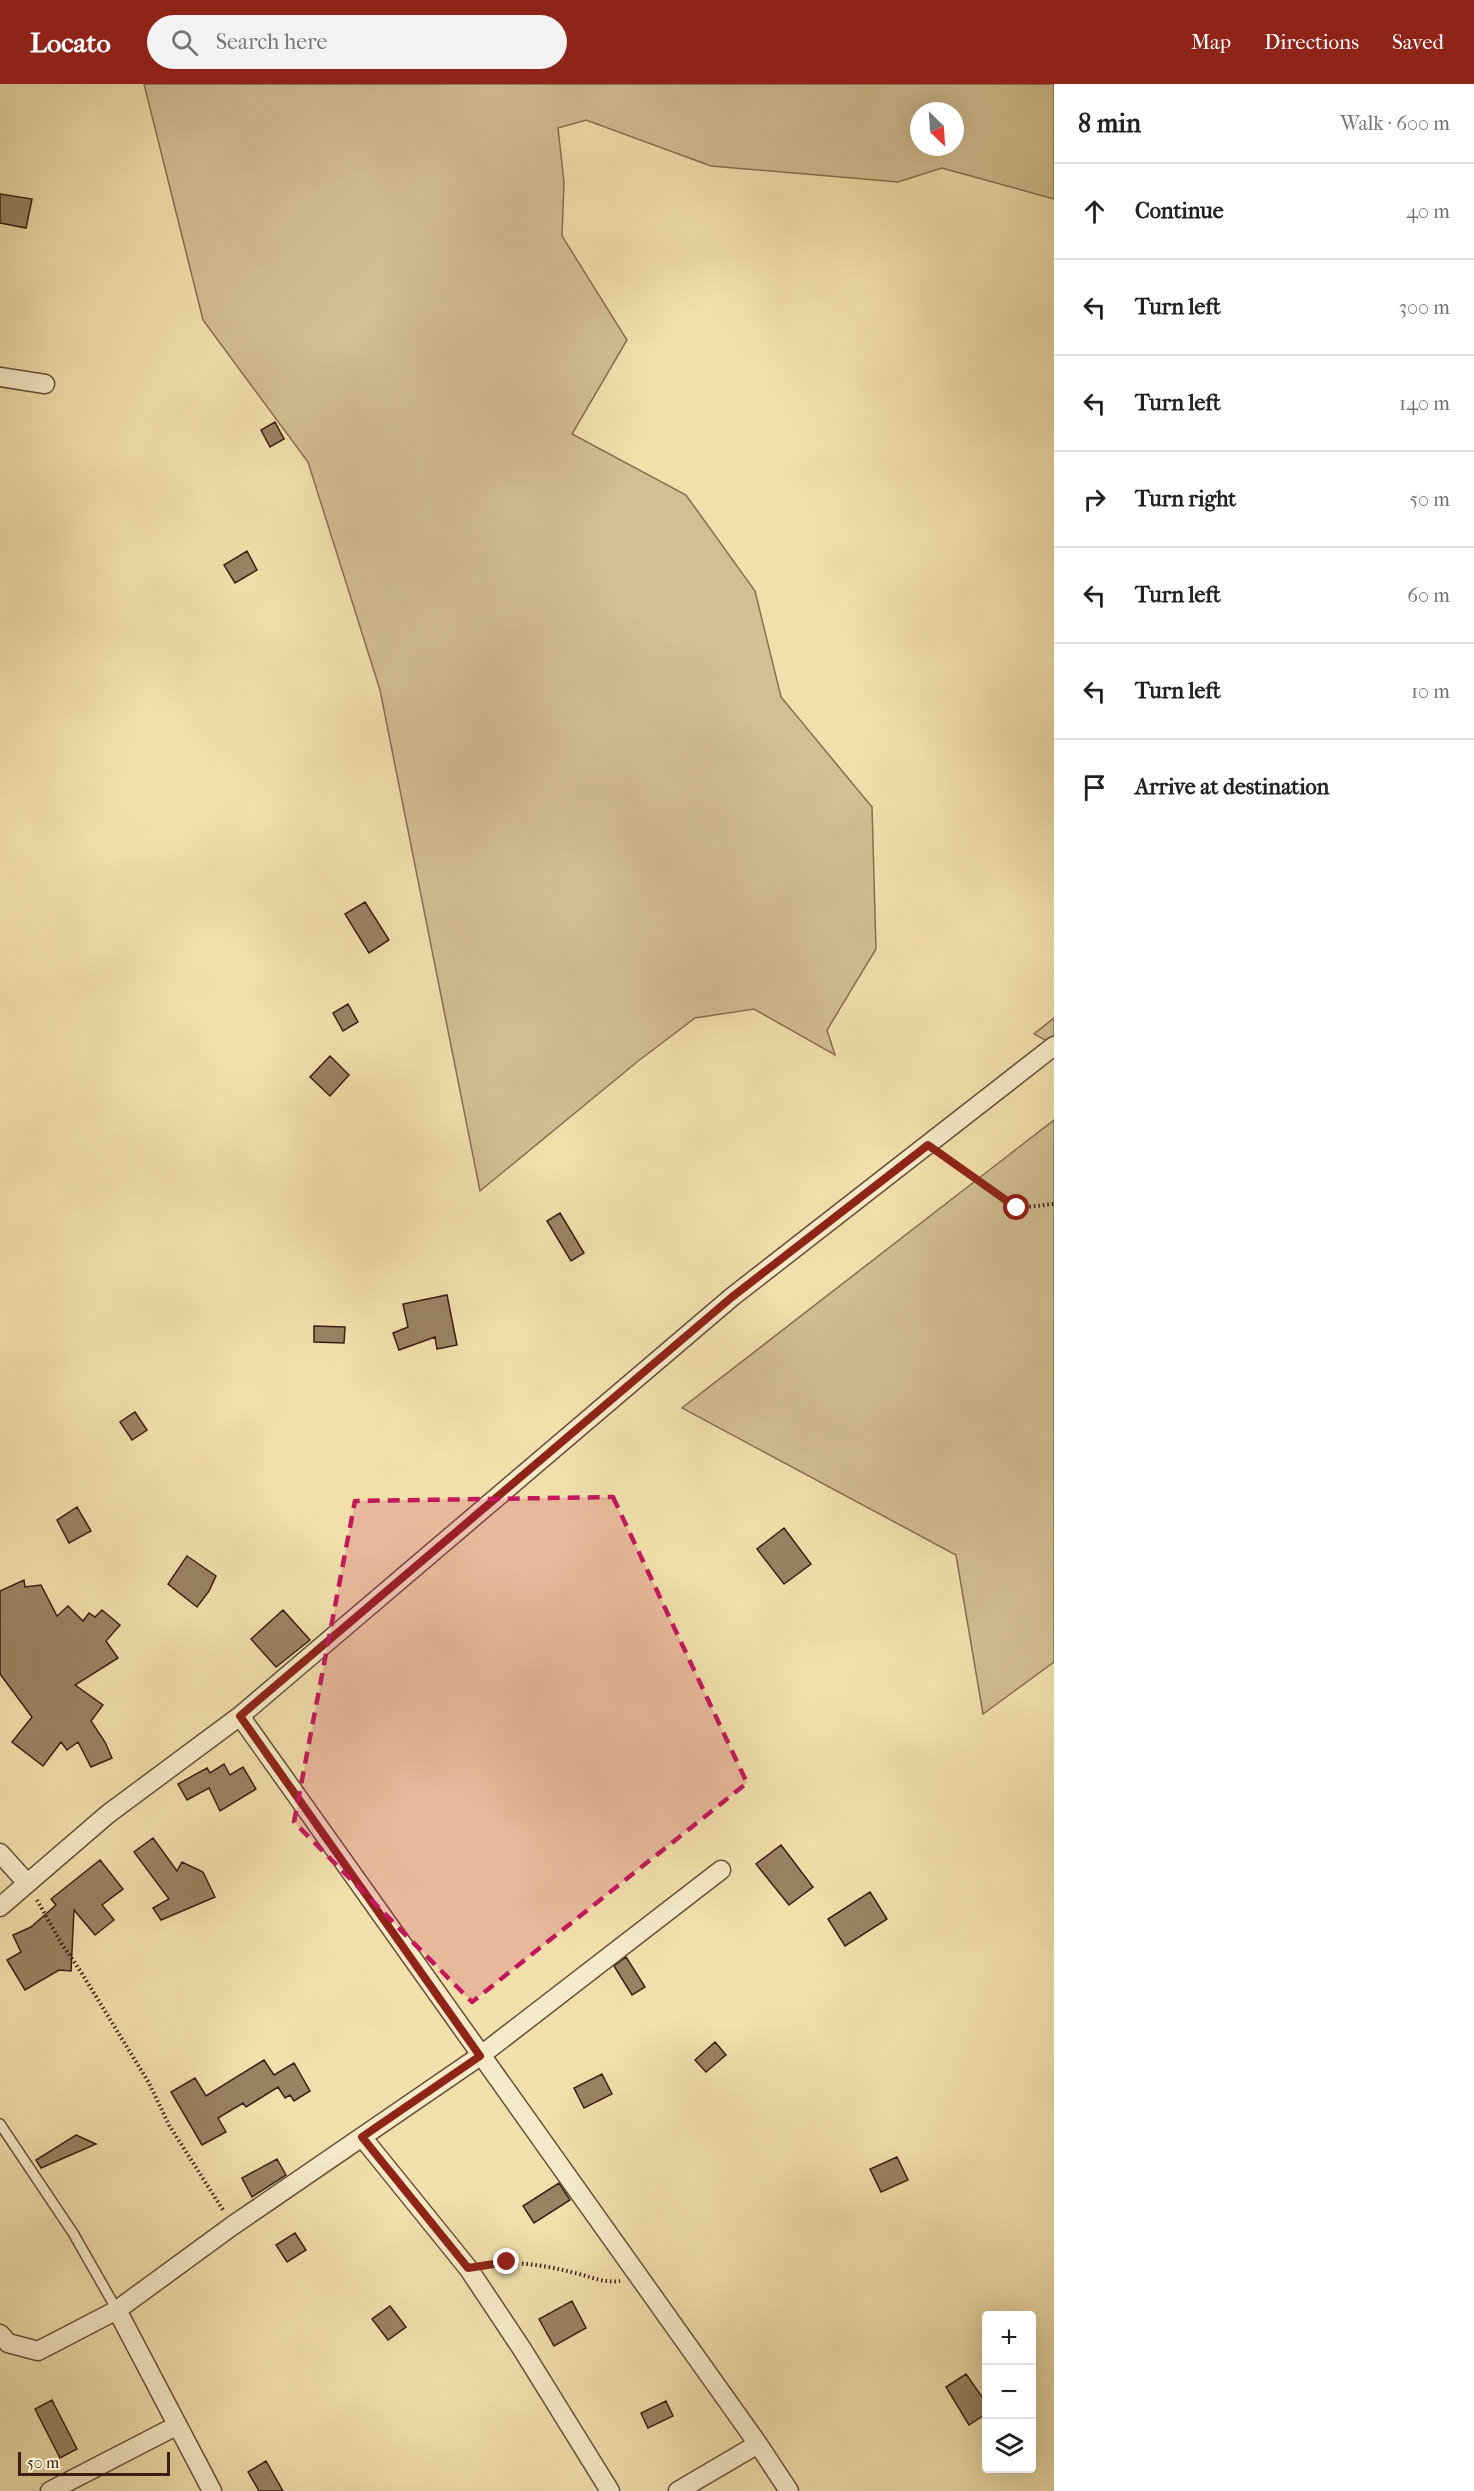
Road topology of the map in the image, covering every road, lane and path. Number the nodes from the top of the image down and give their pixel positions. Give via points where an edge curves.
1 (0, 377) edge
2 (45, 384) dead end
3 (1054, 1046) edge
4 (928, 1145) junction
5 (1054, 1204) edge
6 (240, 1716) junction
7 (0, 1853) edge
8 (721, 1870) dead end
9 (27, 1883) junction
10 (0, 1907) edge
11 (480, 2056) junction
12 (0, 2124) edge
13 (362, 2137) junction
14 (232, 2226) junction
15 (468, 2268) junction
16 (640, 2278) junction
17 (117, 2310) junction
18 (0, 2334) edge
19 (176, 2426) junction
20 (758, 2444) junction
21 (50, 2491) edge
22 (212, 2491) edge
23 (609, 2491) edge
24 (678, 2491) edge
25 (789, 2491) edge

1 - 2 street
3 - 4 street
4 - 5 path via 1017,1208
4 - 6 street via 732,1297
6 - 9 street via 108,1814
6 - 11 street
7 - 9 street
8 - 11 street
9 - 10 street
9 - 14 path
11 - 13 street
11 - 16 street
12 - 17 lane via 73,2233
13 - 14 street
13 - 15 street
14 - 17 street
15 - 16 path via 507,2262 607,2282
15 - 23 street
16 - 20 street
17 - 18 street via 38,2351 8,2343
17 - 19 street
19 - 21 street
19 - 22 street
20 - 24 street
20 - 25 street

